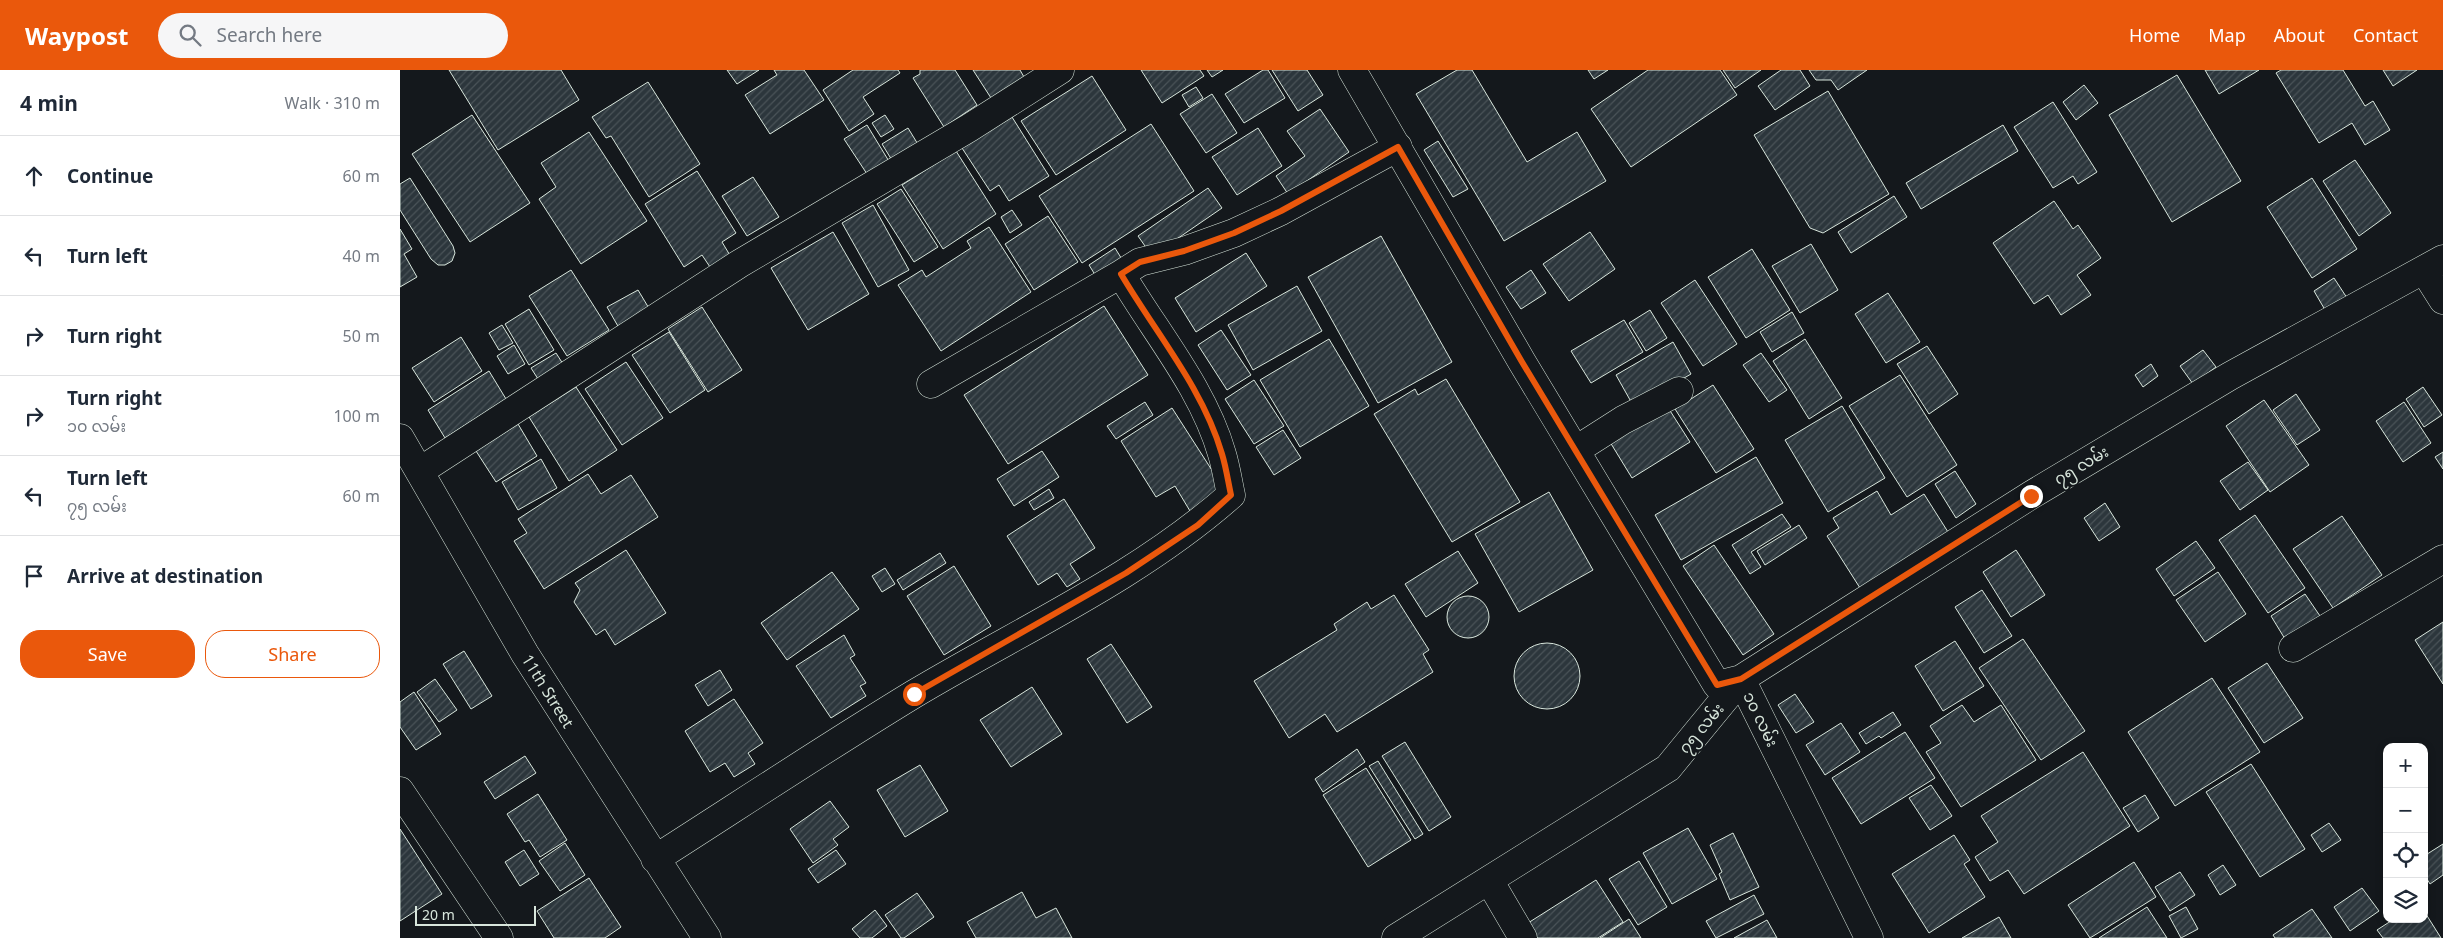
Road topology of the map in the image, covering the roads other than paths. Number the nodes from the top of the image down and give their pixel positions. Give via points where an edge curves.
1 (1060, 70) edge
2 (1352, 70) edge
3 (1398, 147) junction
4 (2433, 264) edge
5 (1121, 274) junction
6 (2443, 300) edge
7 (931, 384) dead end
8 (1679, 391) dead end
9 (400, 438) edge
10 (1576, 450) junction
11 (420, 471) junction
12 (2443, 559) edge
13 (2292, 648) dead end
14 (1741, 679) junction
15 (400, 791) edge
16 (656, 859) junction
17 (1488, 880) junction
18 (499, 938) edge
19 (707, 938) edge
20 (1396, 938) edge
21 (1523, 938) edge
22 (1868, 938) edge

1 - 11 street via 969,128 739,264
2 - 3 street, ၁၀ လမ်း
3 - 5 street via 1242,229 1184,251 1140,262
3 - 10 street, ၁၀ လမ်း
4 - 6 street
4 - 14 street, ၇၅ လမ်း via 2230,376 2031,496
5 - 7 street
5 - 16 street via 1204,409 1222,453 1231,495 1198,525 1126,573 914,694
8 - 10 street via 1623,420
9 - 11 street, 11th Street
10 - 14 street, ၁၀ လမ်း via 1717,685
11 - 16 street, 11th Street via 525,654
12 - 13 street
14 - 17 street, ၇၅ လမ်း via 1668,768
14 - 22 street, ၁၀ လမ်း
15 - 18 street
16 - 19 street, 11th Street
17 - 20 street, ၇၅ လမ်း
17 - 21 street

